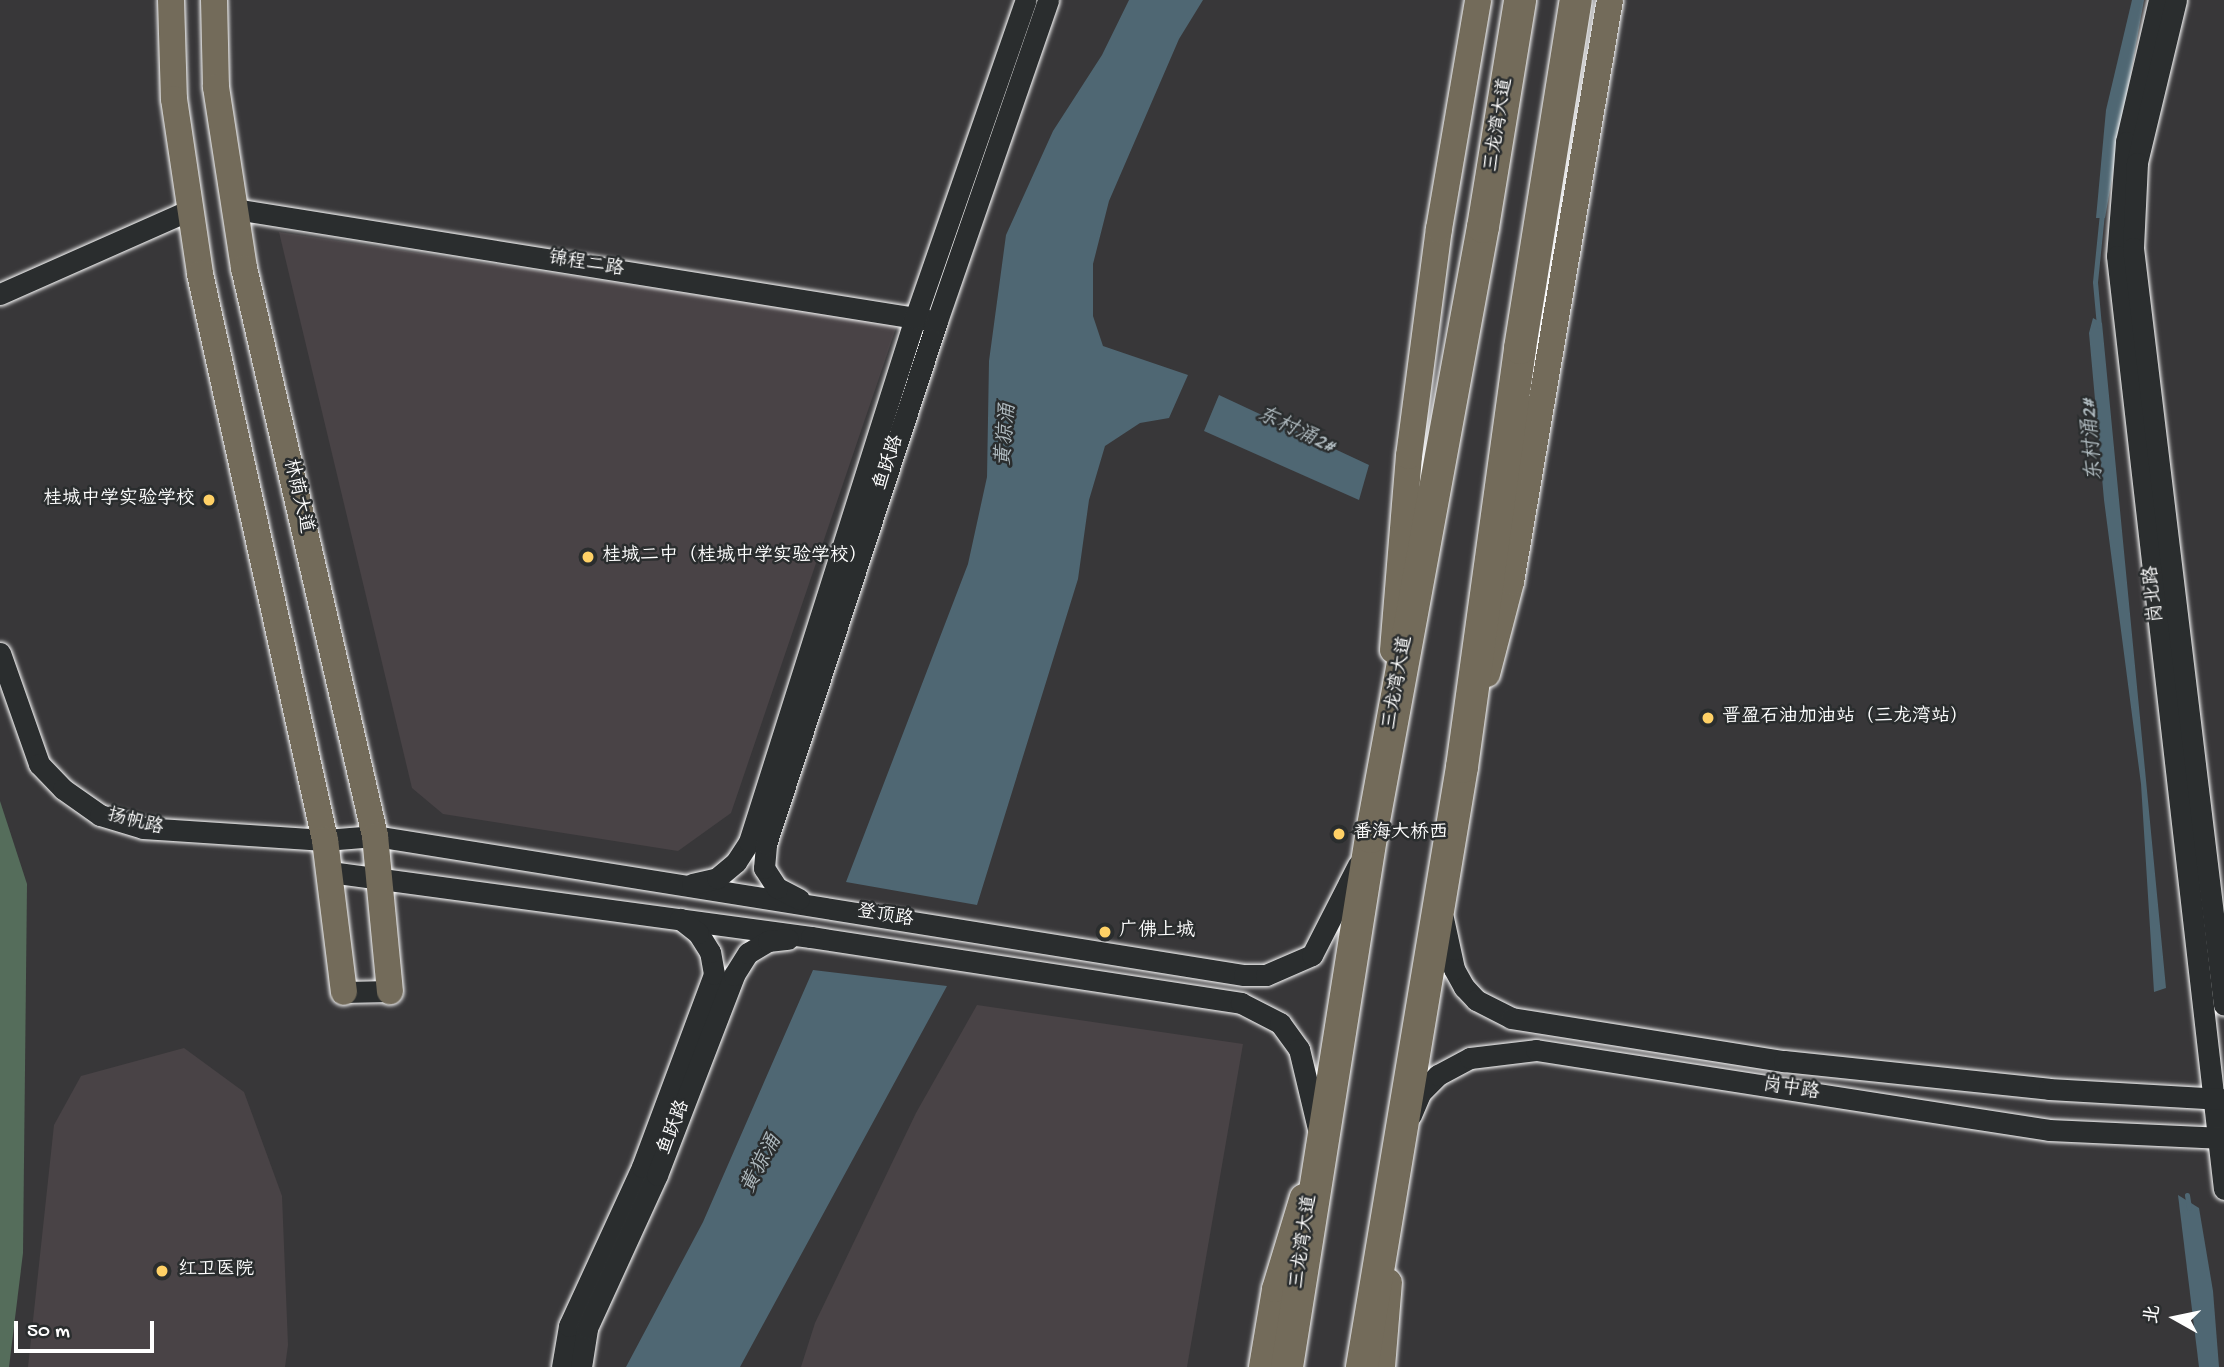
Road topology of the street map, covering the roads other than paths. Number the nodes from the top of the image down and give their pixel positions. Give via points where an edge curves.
1 (171, 0) edge
2 (214, 0) edge
3 (1026, 0) edge
4 (1048, 0) edge
5 (1478, 0) edge
6 (1520, 0) edge
7 (1576, 0) edge
8 (1610, 0) edge
9 (2159, 0) edge
10 (2176, 0) edge
11 (235, 209) junction
12 (190, 210) junction
13 (0, 295) edge
14 (915, 318) junction
15 (937, 321) junction
16 (0, 653) edge
17 (1462, 768) junction
18 (1381, 784) junction
19 (375, 836) junction
20 (1371, 837) junction
21 (324, 840) junction
22 (330, 872) junction
23 (379, 879) junction
24 (687, 886) junction
25 (1440, 905) junction
26 (814, 906) junction
27 (680, 919) junction
28 (811, 937) junction
29 (1244, 975) junction
30 (390, 991) joint
31 (344, 992) joint
32 (1241, 1003) junction
33 (2224, 1005) edge
34 (1511, 1018) junction
35 (1510, 1050) junction
36 (2217, 1099) edge
37 (2220, 1138) edge
38 (1401, 1139) junction
39 (1320, 1141) junction
40 (2224, 1189) edge
41 (562, 1367) edge
42 (581, 1367) edge
43 (1262, 1367) edge
44 (1287, 1367) edge
45 (1362, 1367) edge
46 (1382, 1367) edge

1 - 12 main road via 174,99
2 - 11 main road, 林荫大道 via 216,87
3 - 14 street, 鱼跃路
4 - 15 street, 鱼跃路
5 - 18 main road via 1439,229 1409,456
6 - 18 highway, 三龙湾大道
7 - 17 highway via 1520,348
8 - 17 main road via 1511,582
9 - 36 street, 岗北路 via 2126,142 2117,256
10 - 33 street, 岗北路 via 2137,163 2133,248
11 - 14 street, 锦程二路
11 - 19 main road, 林荫大道 via 244,268
12 - 13 street
12 - 21 main road via 200,274
14 - 15 street, 锦程二路
14 - 24 street, 鱼跃路 via 749,842 736,862 717,878
15 - 26 street, 鱼跃路 via 766,844 764,868 777,888
16 - 21 street, 扬帆路 via 39,764 100,816 188,835
17 - 25 highway
18 - 20 highway, 三龙湾大道
19 - 21 street, 登顶路
19 - 23 main road, 林荫大道
19 - 24 street, 登顶路
20 - 29 street, 登顶路 via 1312,955 1276,972
20 - 39 highway, 三龙湾大道
21 - 22 main road
22 - 23 street, 登顶路
22 - 31 main road
23 - 27 street, 登顶路
23 - 30 main road, 林荫大道
24 - 26 street, 登顶路
25 - 34 street, 岗中路 via 1454,970 1464,988
25 - 38 highway
26 - 29 street, 登顶路
27 - 28 street, 登顶路
27 - 41 street, 鱼跃路 via 698,933 710,952 714,974 642,1167 569,1326
28 - 32 street, 登顶路
28 - 42 street, 鱼跃路 via 768,941 748,953 734,975 657,1175 587,1328
29 - 32 street via 1254,981 1259,995
30 - 31 street
32 - 39 street, 登顶路 via 1280,1023 1299,1049
34 - 35 street via 1502,1028 1502,1040
34 - 36 street, 岗中路 via 1784,1061 2049,1088
35 - 37 street, 岗中路 via 1536,1050 2049,1130
35 - 38 street, 岗中路 via 1471,1058 1438,1075 1421,1092
36 - 37 street, 岗北路
37 - 40 street, 岗北路
38 - 45 highway
38 - 46 main road
39 - 43 main road via 1275,1289
39 - 44 highway, 三龙湾大道

